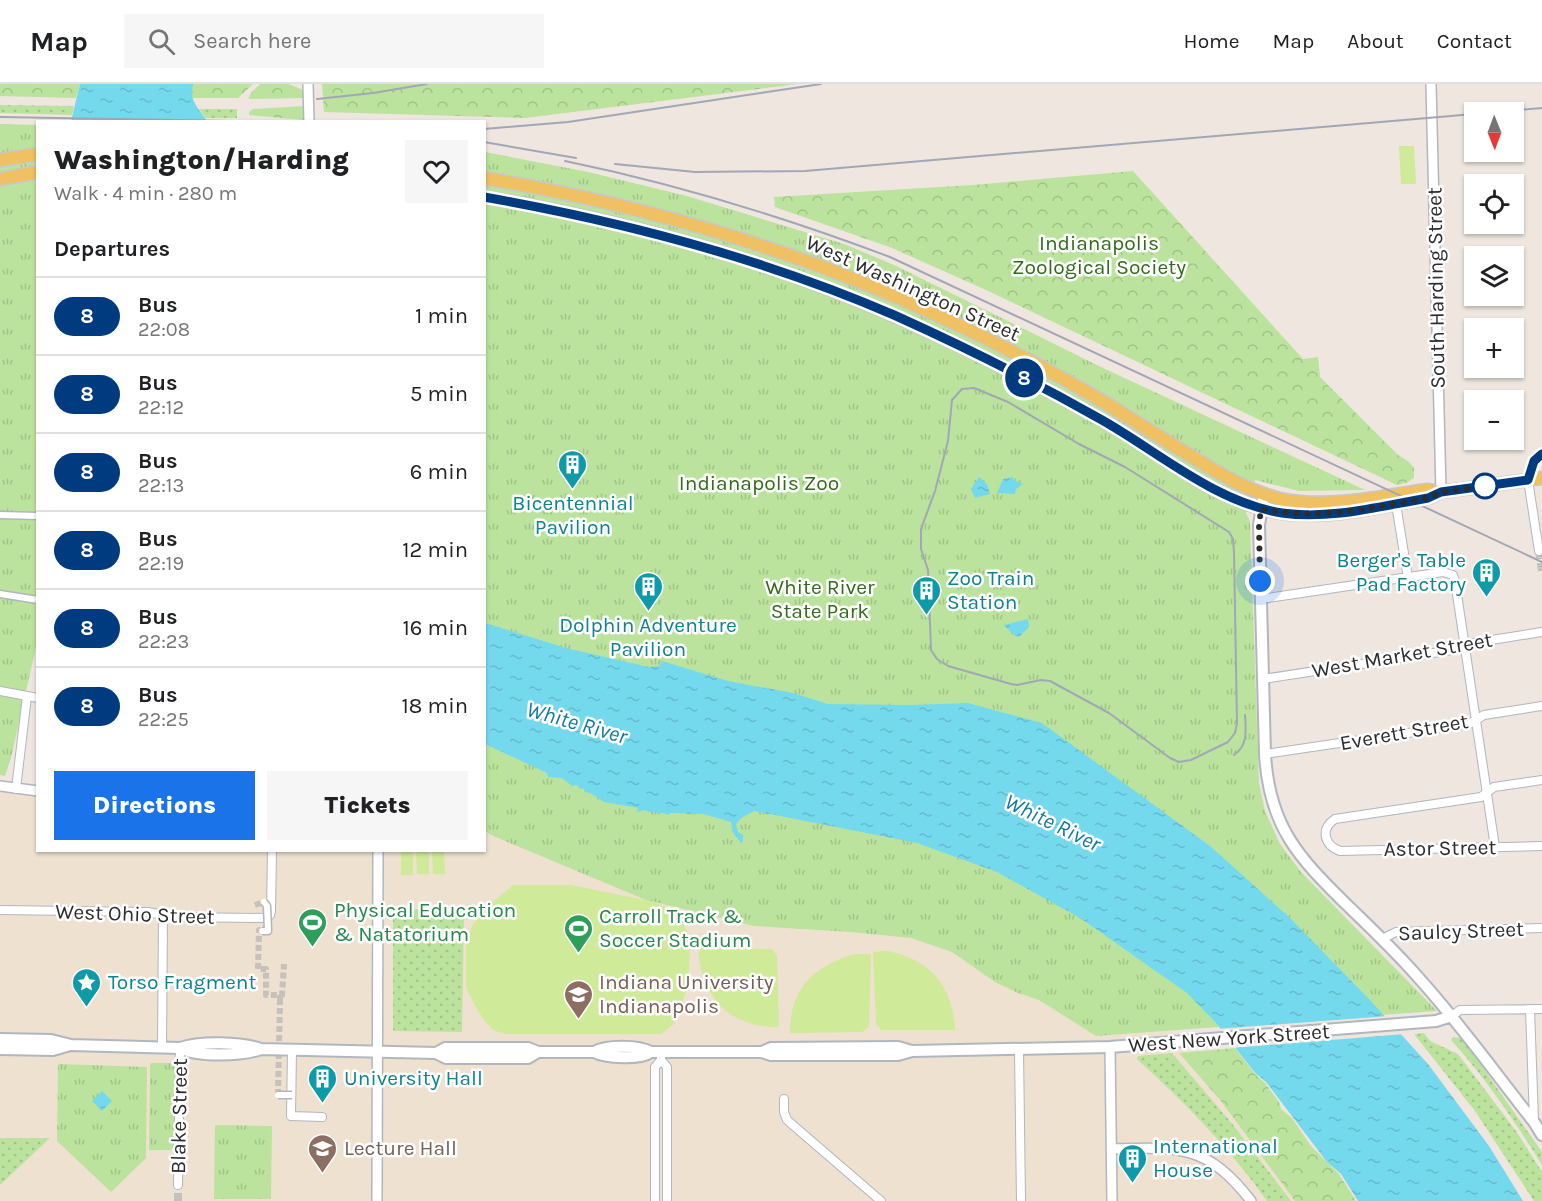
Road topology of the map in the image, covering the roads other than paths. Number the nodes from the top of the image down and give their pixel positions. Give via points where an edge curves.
1 (308, 84) edge
2 (1431, 84) edge
3 (309, 120) edge
4 (36, 154) edge
5 (0, 160) edge
6 (36, 172) edge
7 (486, 178) edge
8 (0, 179) edge
9 (486, 197) edge
10 (1542, 478) edge
11 (1528, 480) junction
12 (1441, 492) junction
13 (1264, 494) junction
14 (1395, 504) junction
15 (1261, 509) junction
16 (0, 515) edge
17 (36, 516) edge
18 (1539, 551) dead end
19 (1408, 578) junction
20 (0, 594) edge
21 (1261, 599) junction
22 (36, 600) edge
23 (1542, 632) edge
24 (1466, 646) junction
25 (1263, 679) junction
26 (0, 691) edge
27 (27, 696) junction
28 (36, 698) edge
29 (1542, 706) edge
30 (1477, 720) junction
31 (1265, 754) junction
32 (1542, 780) edge
33 (0, 786) edge
34 (16, 789) junction
35 (36, 791) edge
36 (1488, 792) junction
37 (1542, 846) edge
38 (1496, 847) junction
39 (272, 852) edge
40 (378, 852) edge
41 (264, 902) dead end
42 (0, 910) edge
43 (163, 915) junction
44 (1542, 928) edge
45 (261, 931) tunnel mouth
46 (1382, 939) junction
47 (1530, 1009) junction
48 (1542, 1009) edge
49 (1452, 1016) junction
50 (0, 1039) edge
51 (71, 1045) junction
52 (162, 1047) junction
53 (1110, 1047) junction
54 (180, 1048) junction
55 (0, 1049) edge
56 (292, 1050) junction
57 (1019, 1050) junction
58 (377, 1052) junction
59 (658, 1055) junction
60 (278, 1095) dead end
61 (292, 1095) dead end
62 (784, 1099) dead end
63 (322, 1117) dead end
64 (1534, 1122) junction
65 (1542, 1135) edge
66 (1112, 1149) junction
67 (178, 1185) tunnel mouth
68 (377, 1201) edge
69 (655, 1201) edge
70 (668, 1201) edge
71 (881, 1201) edge
72 (1021, 1201) edge
73 (1112, 1201) edge
74 (1251, 1201) edge

1 - 3 street
2 - 12 street, South Harding Street
4 - 5 main road
6 - 8 main road
7 - 13 main road, West Washington Street via 682,222 790,255 860,282 1024,358 1230,480
9 - 15 main road, West Washington Street via 675,238 834,291 982,357 1102,420 1223,494
10 - 11 main road, West Washington Street
11 - 12 main road, West Washington Street
11 - 18 street
12 - 13 main road, West Washington Street via 1427,490 1320,503
12 - 14 main road, West Washington Street
13 - 15 main road
14 - 15 main road, West Washington Street via 1312,514
14 - 19 street
15 - 21 main road
16 - 17 street
19 - 21 street
19 - 24 street via 1450,573 1455,581
20 - 22 street
21 - 25 main road
23 - 24 street, West Market Street
24 - 25 street, West Market Street
24 - 30 street
25 - 31 main road
26 - 27 street
27 - 28 street
27 - 34 street
29 - 30 street, Everett Street via 1484,715
30 - 31 street, Everett Street
30 - 36 street
31 - 46 main road via 1270,797 1291,843 1308,866
32 - 36 street via 1494,787
33 - 34 street
34 - 35 street
36 - 38 street
36 - 38 street, Astor Street via 1481,797 1335,819 1325,836 1337,850
37 - 38 street, Astor Street
39 - 43 street, West Ohio Street via 270,915 266,918
40 - 58 street
41 - 45 street, bridge via 268,931
42 - 43 street, West Ohio Street
43 - 52 street, Blake Street
44 - 46 street, Saulcy Street via 1396,932
46 - 49 main road
47 - 48 street, West New York Street
47 - 49 street, West New York Street via 1460,1010
47 - 64 street
49 - 53 main road, West New York Street via 1436,1022
49 - 64 main road
50 - 51 main road, West New York Street via 51,1040
51 - 52 main road, West New York Street
51 - 55 main road, West New York Street via 53,1050
52 - 54 main road, West New York Street
53 - 57 main road, West New York Street
53 - 66 street
54 - 56 main road, West New York Street via 189,1044 248,1045
54 - 67 street, Blake Street
56 - 58 main road, West New York Street
56 - 63 street via 291,1116
57 - 59 main road, West New York Street via 771,1048 762,1052
57 - 72 street
58 - 59 main road, West New York Street via 528,1048 538,1052 594,1052 601,1047 644,1048
58 - 68 street
59 - 69 street
59 - 70 street via 667,1067
60 - 61 street, bridge
62 - 71 street via 787,1120
64 - 65 main road
66 - 73 street
66 - 74 street via 1161,1148 1195,1153 1225,1170

